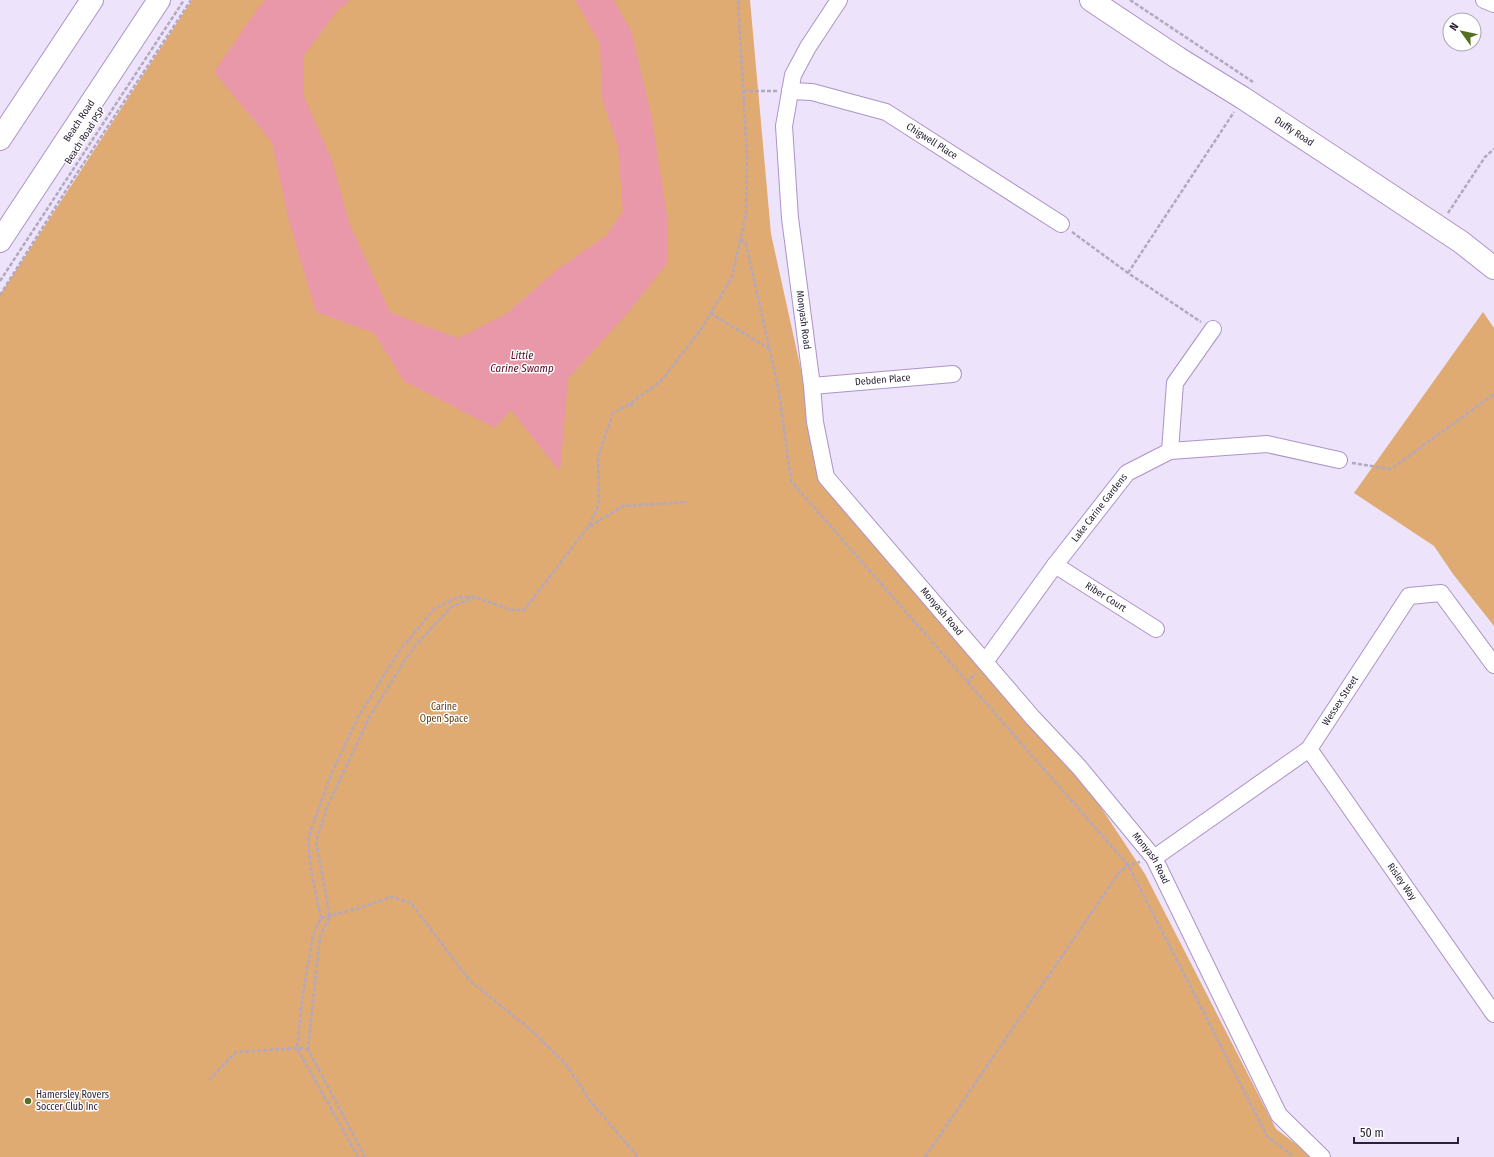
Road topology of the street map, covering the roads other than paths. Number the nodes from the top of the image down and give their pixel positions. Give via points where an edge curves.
1 (92, 0) edge
2 (159, 0) edge
3 (839, 0) edge
4 (1091, 0) edge
5 (1484, 0) edge
6 (1494, 4) edge
7 (790, 91) junction
8 (0, 139) edge
9 (1061, 224) road end
10 (0, 241) edge
11 (1494, 268) edge
12 (1213, 330) road end
13 (953, 374) dead end
14 (812, 386) junction
15 (1170, 451) junction
16 (1339, 460) road end
17 (1055, 565) junction
18 (1156, 630) dead end
19 (985, 662) junction
20 (1494, 665) edge
21 (1309, 749) junction
22 (1154, 858) junction
23 (1494, 1014) edge
24 (1322, 1157) edge

1 - 8 main road
2 - 10 main road, Beach Road
3 - 7 street, Monyash Road via 804,54 793,75
4 - 11 main road, Duffy Road via 1363,176 1461,242
5 - 6 street
7 - 9 street, Chigwell Place via 812,92 886,112
7 - 14 street, Monyash Road via 784,126 790,211
12 - 15 street via 1175,383
13 - 14 street, Debden Place
14 - 19 street, Monyash Road via 815,422 826,477
15 - 16 street, Lake Carine Gardens via 1267,444
15 - 17 street, Lake Carine Gardens via 1127,473
17 - 18 street, Riber Court
17 - 19 street, Lake Carine Gardens
19 - 22 street, Monyash Road
20 - 21 street, Wessex Street via 1441,593 1409,596
21 - 22 street, Wessex Street
21 - 23 street, Risley Way
22 - 24 street, Monyash Road via 1279,1115

